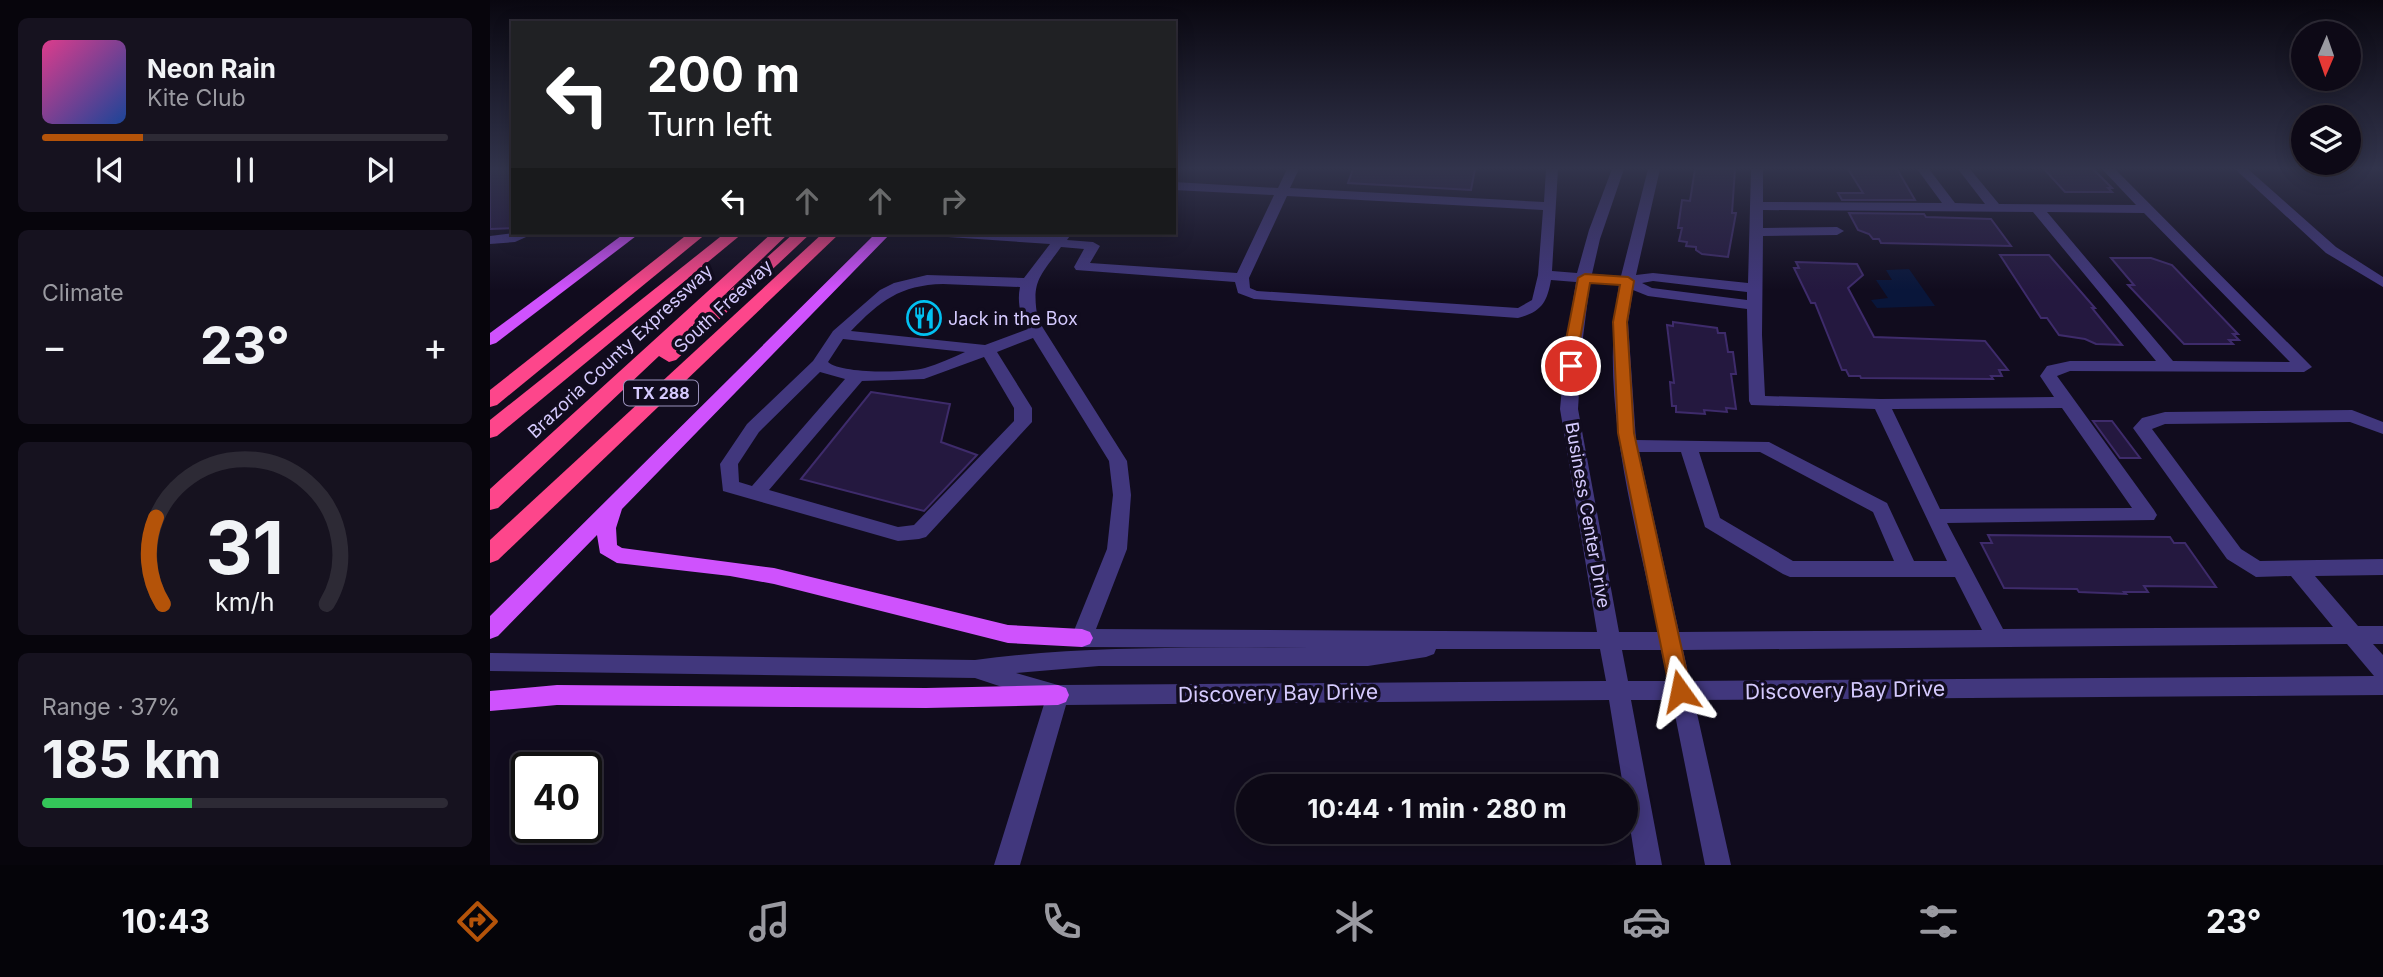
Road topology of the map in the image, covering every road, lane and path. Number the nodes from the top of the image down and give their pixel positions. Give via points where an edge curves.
1 (1273, 209) edge
2 (1550, 209) edge
3 (1604, 209) edge
4 (1645, 209) edge
5 (1758, 209) edge
6 (2038, 209) edge
7 (2147, 209) edge
8 (2286, 209) edge
9 (1837, 231) dead end
10 (1757, 232) junction
11 (522, 235) edge
12 (630, 235) edge
13 (696, 235) edge
14 (715, 235) edge
15 (732, 235) edge
16 (779, 235) edge
17 (801, 235) edge
18 (830, 235) edge
19 (882, 235) edge
20 (986, 235) edge
21 (1101, 235) edge
22 (1061, 239) edge
23 (490, 240) edge
24 (1093, 246) junction
25 (1545, 275) junction
26 (1242, 278) junction
27 (1585, 278) junction
28 (1628, 281) junction
29 (1029, 282) junction
30 (2383, 284) edge
31 (1754, 296) junction
32 (1037, 331) junction
33 (839, 334) junction
34 (490, 340) edge
35 (988, 350) junction
36 (820, 363) junction
37 (2168, 366) junction
38 (857, 376) junction
39 (490, 400) edge
40 (2067, 402) junction
41 (1881, 404) junction
42 (490, 428) edge
43 (2383, 428) edge
44 (553, 444) junction
45 (1629, 446) junction
46 (1688, 446) junction
47 (755, 494) junction
48 (490, 502) edge
49 (617, 503) junction
50 (1934, 516) junction
51 (490, 554) edge
52 (2383, 567) edge
53 (1908, 569) junction
54 (1962, 569) junction
55 (2297, 569) junction
56 (490, 630) edge
57 (2351, 635) junction
58 (2383, 635) edge
59 (1082, 638) junction
60 (1997, 638) junction
61 (1517, 639) junction
62 (1610, 639) junction
63 (1670, 640) junction
64 (490, 662) edge
65 (975, 669) junction
66 (2383, 671) edge
67 (2383, 685) edge
68 (1618, 690) junction
69 (1680, 691) junction
70 (1058, 695) junction
71 (490, 701) edge
72 (1007, 865) edge
73 (1649, 865) edge
74 (1718, 865) edge

1 - 26 street
2 - 25 street
3 - 27 street, Business Center Drive
4 - 28 street
5 - 10 street
6 - 37 street
7 - 37 street via 2304,367
8 - 30 street via 2331,250
9 - 10 street
10 - 31 street
11 - 23 street
12 - 34 main road
13 - 39 highway
14 - 42 highway via 521,393
15 - 42 highway, Brazoria County Expressway
16 - 44 highway, Brazoria County Expressway
17 - 44 highway via 638,385
18 - 51 highway, South Freeway / TX 288
19 - 49 main road
20 - 22 street
21 - 24 street
22 - 24 street
22 - 29 street
24 - 26 street via 1081,267
25 - 26 street via 1538,304 1531,311 1518,313 1254,295 1243,290
25 - 27 street
27 - 28 street
27 - 62 street, Business Center Drive via 1572,345 1569,409
28 - 31 street via 1648,292
28 - 45 street via 1620,322
29 - 32 street via 1026,296
29 - 33 street via 917,280 874,298
31 - 41 street via 1758,401
32 - 35 street
32 - 59 street via 1118,461 1122,495 1117,550
33 - 35 street
33 - 36 street
35 - 38 street via 924,374
35 - 47 street via 1023,408 1023,422 919,532 898,534
36 - 38 street via 828,371
36 - 47 street via 753,428 729,464 730,486
37 - 40 street via 2053,370 2048,376
38 - 47 street
40 - 41 street
40 - 50 street via 2147,515
41 - 50 street
43 - 55 street via 2357,417 2338,416 2165,418 2142,428 2234,554 2256,569
44 - 48 highway, Brazoria County Expressway
45 - 46 street
45 - 63 street
46 - 53 street via 1763,446 1880,508
46 - 53 street via 1712,522 1790,569
49 - 56 main road
49 - 59 main road via 606,528 607,548 617,555 774,576 1008,634
50 - 54 street
52 - 55 street
53 - 54 street
54 - 60 street
55 - 57 street
57 - 58 street
57 - 60 street
57 - 66 street
59 - 61 street
60 - 63 street
61 - 62 street
61 - 65 street via 1368,656 1099,657
62 - 63 street
62 - 68 street, Business Center Drive
63 - 69 street
64 - 65 street
65 - 70 street, Discovery Bay Drive
67 - 69 street, Discovery Bay Drive
68 - 69 street, Discovery Bay Drive
68 - 70 street, Discovery Bay Drive
68 - 73 street, Business Center Drive
69 - 74 street
70 - 71 main road via 557,695
70 - 72 street

